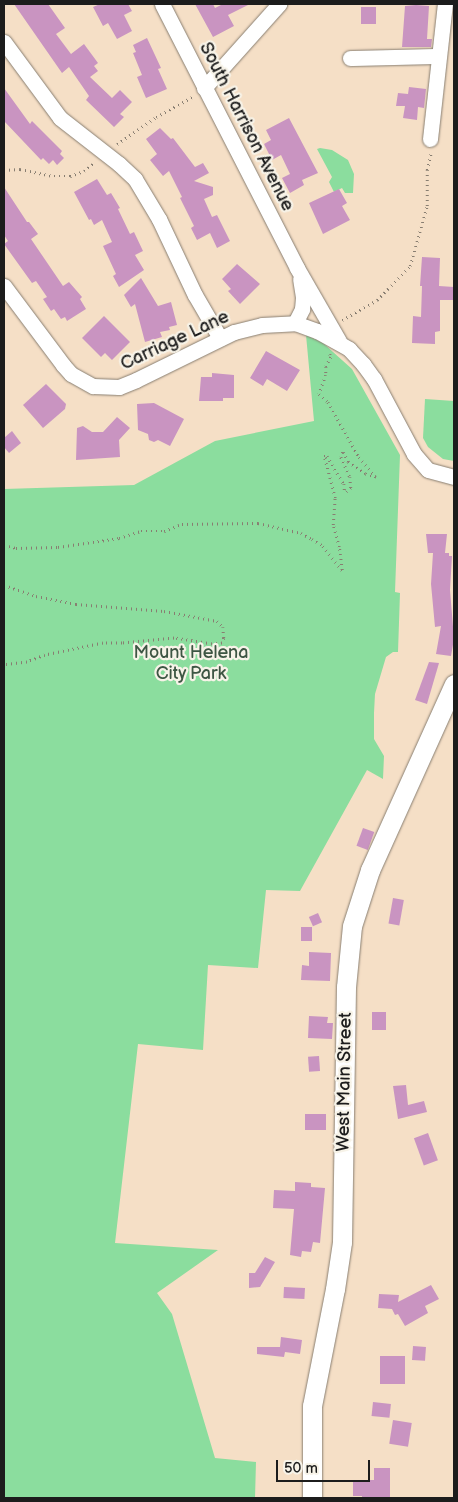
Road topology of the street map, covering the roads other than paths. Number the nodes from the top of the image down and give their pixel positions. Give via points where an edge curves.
1 (162, 4) edge
2 (279, 4) edge
3 (445, 4) edge
4 (4, 42) edge
5 (438, 56) junction
6 (350, 58) dead end
7 (204, 88) junction
8 (430, 138) road end
9 (297, 268) junction
10 (4, 286) edge
11 (295, 323) junction
12 (220, 338) junction
13 (334, 348) junction
14 (454, 477) edge
15 (454, 684) edge
16 (312, 1498) edge

1 - 7 street, South Harrison Avenue
2 - 7 street
3 - 5 street
4 - 12 street via 60,118 135,179
5 - 6 street
5 - 8 street
7 - 9 street, South Harrison Avenue
9 - 11 street, South Harrison Avenue via 303,297 302,309
9 - 13 street, South Harrison Avenue
10 - 12 street, Carriage Lane via 63,365 78,379 93,386 119,387
11 - 12 street, Carriage Lane via 262,325
11 - 13 street, Carriage Lane via 318,331
13 - 14 street, Carriage Lane via 363,364 414,454 428,470
15 - 16 street, West Main Street via 370,870 352,926 346,987 342,1242 336,1289 312,1406

